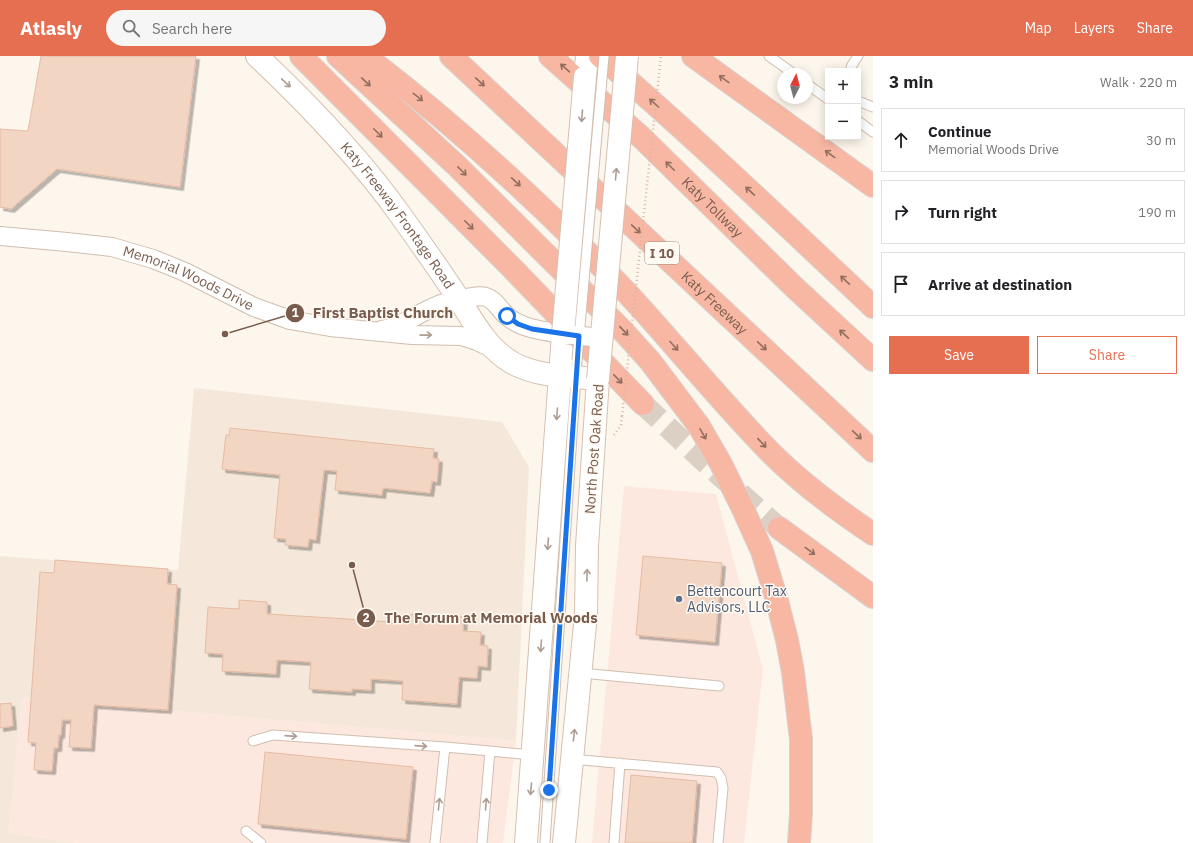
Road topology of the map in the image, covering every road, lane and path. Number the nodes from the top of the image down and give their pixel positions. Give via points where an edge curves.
1 (257, 56) edge
2 (301, 56) edge
3 (338, 56) edge
4 (365, 56) edge
5 (451, 56) edge
6 (550, 56) edge
7 (587, 56) edge
8 (600, 56) edge
9 (604, 56) edge
10 (627, 56) edge
11 (661, 56) edge
12 (693, 56) edge
13 (769, 56) edge
14 (858, 56) edge
15 (786, 68) edge
16 (852, 68) edge
17 (813, 88) edge
18 (825, 97) edge
19 (861, 102) edge
20 (873, 107) edge
21 (861, 123) edge
22 (873, 132) edge
23 (869, 183) edge
24 (0, 236) edge
25 (459, 299) junction
26 (873, 307) edge
27 (373, 331) junction
28 (564, 337) junction
29 (602, 338) junction
30 (496, 350) junction
31 (873, 360) edge
32 (571, 371) junction
33 (598, 379) junction
34 (643, 404) tunnel mouth
35 (622, 416) dead end
36 (873, 451) edge
37 (779, 528) tunnel mouth
38 (873, 534) edge
39 (873, 597) edge
40 (581, 673) junction
41 (719, 686) dead end
42 (253, 741) dead end
43 (445, 747) junction
44 (490, 751) junction
45 (533, 755) junction
46 (571, 759) junction
47 (620, 763) junction
48 (246, 831) dead end
49 (262, 843) edge
50 (435, 843) edge
51 (482, 843) edge
52 (526, 843) edge
53 (545, 843) edge
54 (564, 843) edge
55 (614, 843) edge
56 (718, 843) edge
57 (799, 843) edge

1 -> 25 main road, Katy Freeway Frontage Road via 296,92 364,167
2 -> 34 highway
3 -> 57 highway via 456,166 622,330 650,361 699,426 744,509 762,551 787,640 800,726 802,770
4 -> 38 highway via 480,150 558,222 772,454 838,511
5 -> 36 highway, Katy Freeway / I 10
31 -> 6 highway, Katy Tollway via 794,287 641,136
7 -> 28 main road, bridge
26 -> 8 highway via 647,96
9 - 28 lane, bridge
29 -> 10 main road, North Post Oak Road, bridge
11 - 35 path, bridge
23 -> 12 highway
13 - 15 lane
14 - 16 lane
17 - 18 lane
19 - 20 lane
21 - 22 lane
24 - 27 street, Memorial Woods Drive via 112,247 185,272 254,307 290,320
25 - 27 street, Memorial Woods Drive via 443,303 394,327
25 - 28 street, Memorial Woods Drive via 486,297 518,324
25 - 30 main road, Katy Freeway Frontage Road
27 -> 30 street, Memorial Woods Drive via 460,336
28 - 29 street, Memorial Woods Drive, bridge
28 - 32 main road
29 - 33 main road, North Post Oak Road, bridge
30 - 32 main road, Katy Freeway Frontage Road via 504,358 523,368
32 - 33 main road, Katy Freeway Frontage Road
32 -> 45 main road
32 - 53 lane
40 -> 33 main road, North Post Oak Road
37 -> 39 highway
40 - 41 lane
46 -> 40 main road, North Post Oak Road
42 -> 43 lane via 273,735
43 - 44 lane
50 -> 43 lane
44 - 45 lane
51 -> 44 lane
45 -> 52 main road
46 - 47 lane
46 - 54 main road, North Post Oak Road
47 - 55 lane
47 - 56 lane via 717,772 721,778 722,788
48 - 49 lane

